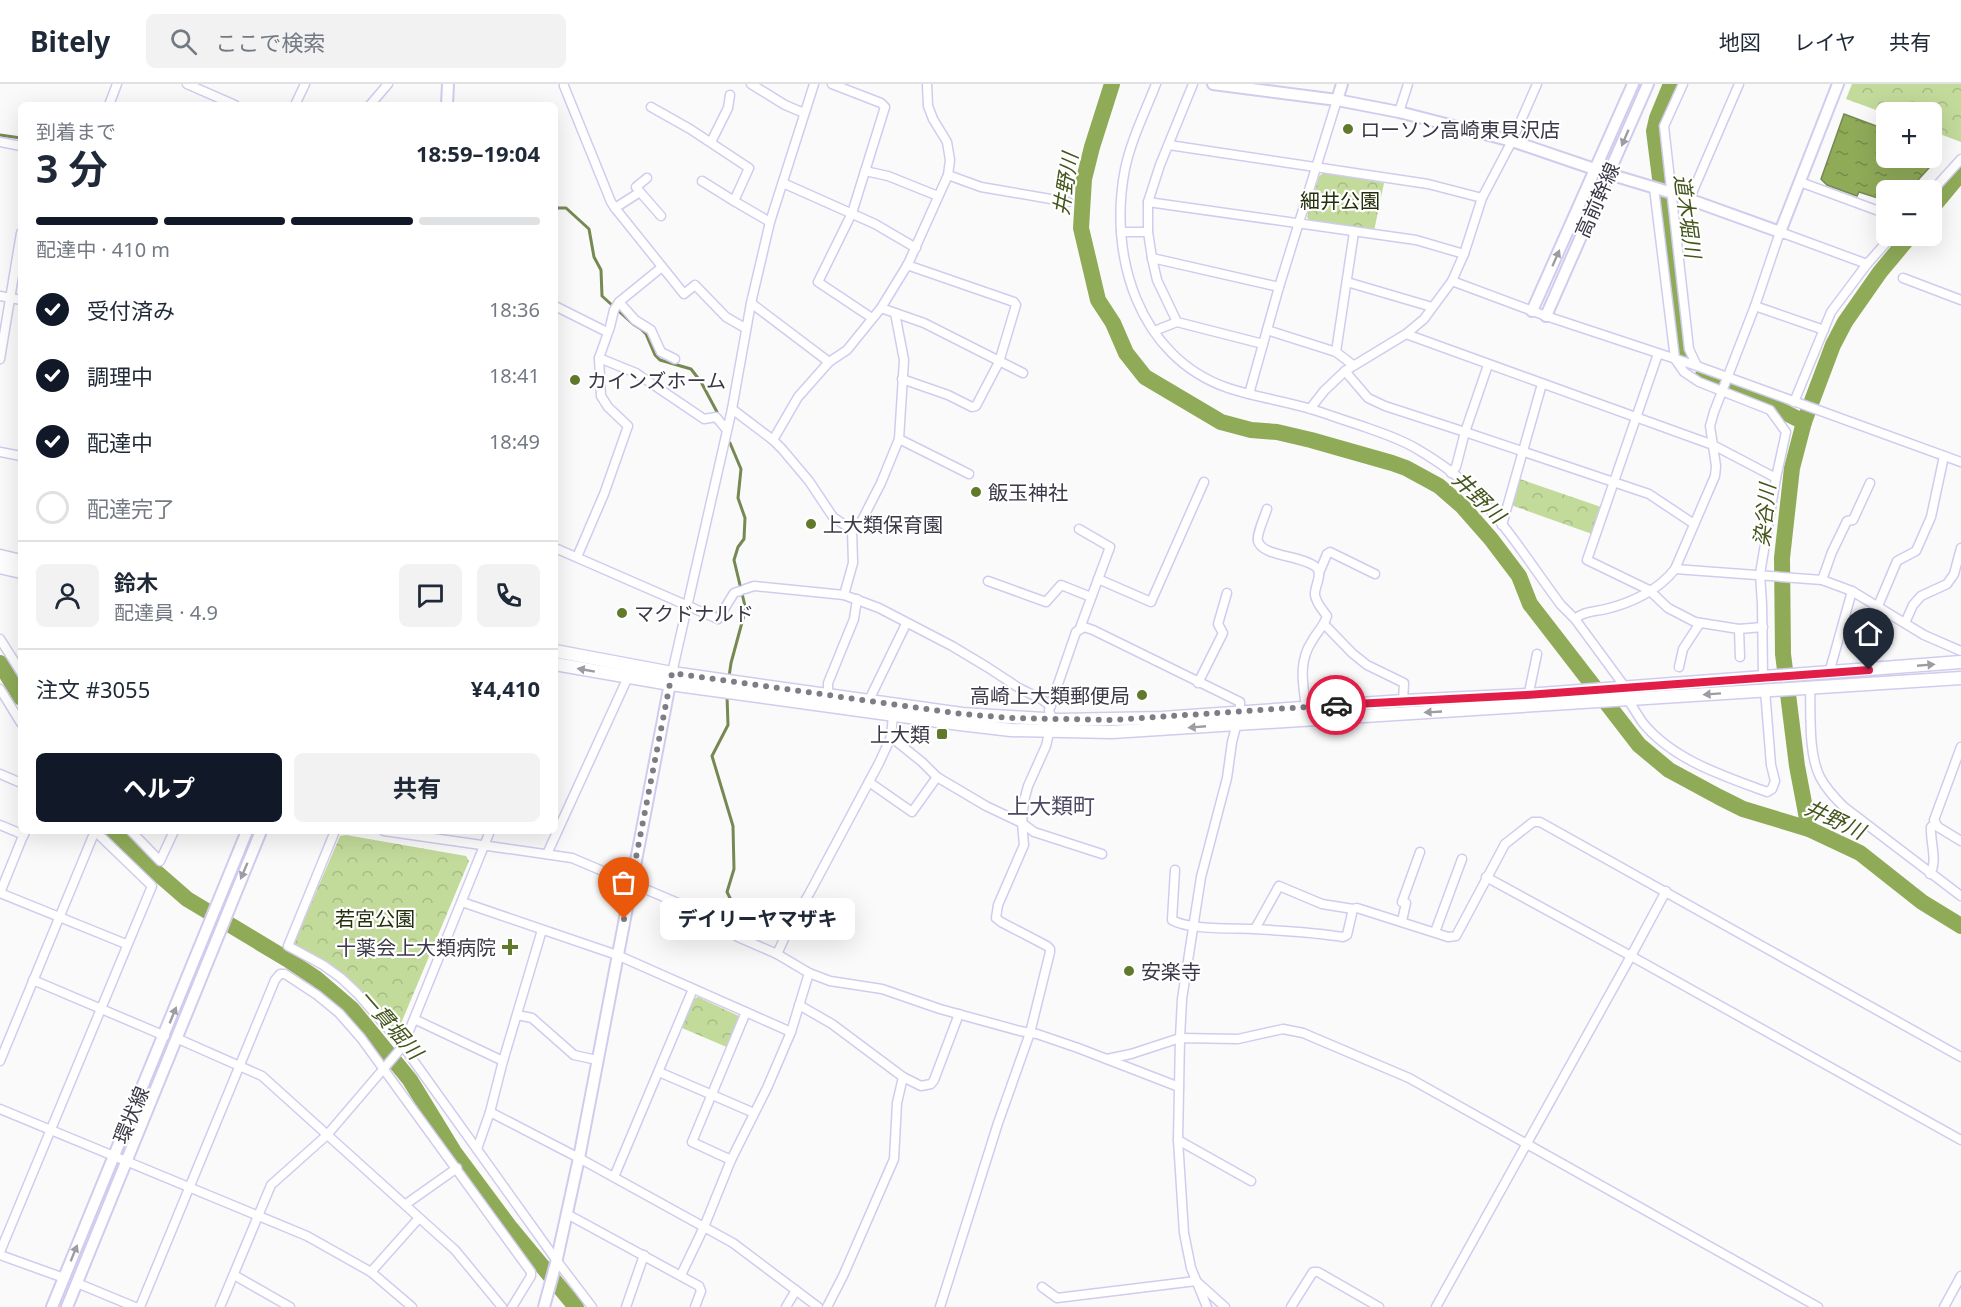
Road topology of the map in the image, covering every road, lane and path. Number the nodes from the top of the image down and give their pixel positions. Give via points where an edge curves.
1 (187, 84) edge
2 (305, 84) edge
3 (388, 84) edge
4 (448, 84) edge
5 (750, 84) edge
6 (814, 84) edge
7 (832, 84) edge
8 (927, 84) edge
9 (1156, 84) edge
10 (1193, 84) edge
11 (1213, 84) edge
12 (1342, 84) edge
13 (1408, 84) edge
14 (1537, 84) edge
15 (1634, 84) edge
16 (1648, 84) edge
17 (1683, 84) edge
18 (1739, 84) edge
19 (1838, 84) edge
20 (115, 85) edge
21 (564, 86) dead end
22 (1272, 87) edge
23 (730, 96) dead end
24 (1337, 100) junction
25 (110, 102) edge
26 (228, 102) edge
27 (296, 102) edge
28 (373, 102) edge
29 (447, 102) edge
30 (651, 108) dead end
31 (804, 112) junction
32 (1400, 112) junction
33 (1512, 141) junction
34 (0, 142) edge
35 (711, 142) junction
36 (18, 145) edge
37 (1169, 145) junction
38 (1961, 159) edge
39 (1317, 167) junction
40 (1596, 170) junction
41 (865, 171) junction
42 (1609, 174) junction
43 (948, 175) junction
44 (646, 178) dead end
45 (1942, 180) edge
46 (702, 181) dead end
47 (1800, 182) junction
48 (783, 183) junction
49 (1655, 188) junction
50 (640, 192) junction
51 (1671, 193) junction
52 (938, 196) junction
53 (1482, 198) junction
54 (1689, 200) junction
55 (734, 201) junction
56 (1068, 202) dead end
57 (1148, 202) junction
58 (615, 207) junction
59 (1876, 210) edge
60 (852, 213) junction
61 (661, 216) dead end
62 (770, 222) junction
63 (1300, 225) junction
64 (1121, 232) junction
65 (1148, 232) junction
66 (1354, 232) junction
67 (1780, 232) junction
68 (1883, 246) edge
69 (915, 248) junction
70 (18, 251) edge
71 (1464, 254) junction
72 (1152, 258) junction
73 (1867, 264) junction
74 (908, 265) junction
75 (662, 267) junction
76 (1903, 278) dead end
77 (1452, 281) junction
78 (1347, 282) junction
79 (1279, 287) junction
80 (0, 296) edge
81 (10, 298) junction
82 (18, 299) edge
83 (1961, 300) edge
84 (619, 302) junction
85 (751, 303) junction
86 (1755, 306) junction
87 (1432, 307) junction
88 (558, 308) edge
89 (881, 308) junction
90 (1532, 311) junction
91 (895, 313) junction
92 (1546, 316) junction
93 (872, 318) junction
94 (1177, 321) junction
95 (745, 328) junction
96 (1268, 330) junction
97 (1824, 330) junction
98 (1154, 331) junction
99 (607, 332) junction
100 (1406, 334) junction
101 (1263, 344) junction
102 (1336, 352) junction
103 (1658, 354) junction
104 (598, 358) junction
105 (0, 359) edge
106 (675, 359) dead end
107 (1675, 359) junction
108 (829, 362) junction
109 (999, 362) junction
110 (1353, 365) junction
111 (1488, 365) junction
112 (1697, 366) junction
113 (1345, 371) junction
114 (1023, 373) dead end
115 (902, 379) junction
116 (1542, 384) junction
117 (1724, 385) junction
118 (1249, 394) junction
119 (1796, 403) junction
120 (732, 409) junction
121 (1310, 409) junction
122 (1636, 417) junction
123 (726, 429) junction
124 (1465, 432) junction
125 (899, 439) junction
126 (773, 440) junction
127 (1713, 445) junction
128 (1522, 451) junction
129 (0, 452) edge
130 (18, 455) edge
131 (1944, 456) junction
132 (1961, 462) edge
133 (1452, 472) junction
134 (969, 474) dead end
135 (1776, 478) junction
136 (1614, 481) junction
137 (1204, 482) dead end
138 (1870, 483) dead end
139 (1267, 509) dead end
140 (1694, 524) junction
141 (1502, 525) junction
142 (1079, 529) dead end
143 (852, 530) junction
144 (1961, 548) edge
145 (558, 549) edge
146 (0, 556) edge
147 (578, 557) junction
148 (18, 560) edge
149 (0, 567) edge
150 (1675, 569) junction
151 (18, 571) edge
152 (1319, 573) junction
153 (1375, 574) dead end
154 (1762, 575) junction
155 (1098, 579) junction
156 (1822, 580) junction
157 (988, 581) dead end
158 (1649, 591) junction
159 (1852, 591) junction
160 (1227, 593) dead end
161 (844, 595) junction
162 (1091, 597) junction
163 (857, 599) junction
164 (686, 606) junction
165 (1878, 606) junction
166 (1575, 619) junction
167 (1700, 623) junction
168 (1905, 623) junction
169 (906, 624) junction
170 (1324, 624) junction
171 (1763, 627) junction
172 (1080, 628) junction
173 (1740, 629) junction
174 (0, 639) edge
175 (1961, 651) edge
176 (558, 652) edge
177 (1537, 654) dead end
178 (1740, 657) dead end
179 (18, 660) edge
180 (1961, 662) edge
181 (558, 665) edge
182 (1678, 667) dead end
183 (1829, 672) junction
184 (628, 677) junction
185 (1765, 677) junction
186 (1961, 678) edge
187 (671, 679) junction
188 (1198, 683) junction
189 (1807, 683) junction
190 (0, 689) edge
191 (1767, 690) junction
192 (828, 694) junction
193 (1622, 694) junction
194 (869, 700) junction
195 (1403, 701) junction
196 (1528, 701) junction
197 (1051, 706) junction
198 (1306, 707) junction
199 (1240, 711) junction
200 (893, 715) junction
201 (18, 718) edge
202 (1236, 724) junction
203 (1050, 726) junction
204 (891, 737) junction
205 (1961, 747) edge
206 (0, 774) edge
207 (937, 777) junction
208 (18, 782) edge
209 (869, 782) junction
210 (1022, 824) junction
211 (1935, 824) junction
212 (0, 825) edge
213 (558, 830) edge
214 (18, 831) edge
215 (24, 834) edge
216 (94, 834) edge
217 (98, 834) edge
218 (134, 834) edge
219 (173, 834) edge
220 (246, 834) edge
221 (260, 834) edge
222 (334, 834) edge
223 (404, 834) edge
224 (489, 834) edge
225 (556, 834) edge
226 (1961, 841) edge
227 (484, 846) junction
228 (1420, 852) dead end
229 (547, 854) junction
230 (1102, 854) dead end
231 (1462, 859) dead end
232 (1175, 870) dead end
233 (1930, 874) junction
234 (1486, 877) junction
235 (631, 883) junction
236 (1666, 891) junction
237 (0, 893) edge
238 (1961, 896) edge
239 (462, 902) junction
240 (1353, 909) junction
241 (60, 917) junction
242 (1402, 921) junction
243 (1192, 926) junction
244 (1255, 929) junction
245 (542, 930) junction
246 (1435, 932) junction
247 (126, 944) junction
248 (777, 954) junction
249 (617, 955) junction
250 (1631, 956) junction
251 (809, 973) junction
252 (33, 980) junction
253 (693, 989) junction
254 (799, 1005) junction
255 (100, 1008) junction
256 (746, 1012) junction
257 (959, 1014) junction
258 (517, 1015) junction
259 (414, 1019) junction
260 (791, 1032) junction
261 (1030, 1033) junction
262 (170, 1037) junction
263 (1180, 1038) junction
264 (4, 1040) edge
265 (403, 1046) junction
266 (1961, 1057) edge
267 (1106, 1059) junction
268 (597, 1060) junction
269 (0, 1061) edge
270 (503, 1061) junction
271 (240, 1065) junction
272 (384, 1068) junction
273 (659, 1072) junction
274 (903, 1077) junction
275 (1179, 1087) junction
276 (713, 1096) junction
277 (0, 1109) edge
278 (490, 1112) junction
279 (754, 1113) junction
280 (50, 1129) junction
281 (327, 1135) junction
282 (1178, 1140) junction
283 (1961, 1140) edge
284 (1526, 1144) junction
285 (477, 1149) junction
286 (114, 1155) junction
287 (579, 1158) junction
288 (731, 1160) junction
289 (127, 1161) junction
290 (457, 1168) junction
291 (614, 1177) junction
292 (1251, 1181) dead end
293 (190, 1187) junction
294 (406, 1204) junction
295 (567, 1214) junction
296 (257, 1215) junction
297 (419, 1218) junction
298 (704, 1227) junction
299 (0, 1253) edge
300 (644, 1256) junction
301 (556, 1262) junction
302 (371, 1272) junction
303 (234, 1275) junction
304 (681, 1275) junction
305 (1961, 1276) edge
306 (64, 1278) junction
307 (1196, 1281) junction
308 (77, 1282) junction
309 (1042, 1287) dead end
310 (796, 1290) junction
311 (546, 1301) edge
312 (52, 1307) edge
313 (67, 1307) edge
314 (135, 1307) edge
315 (140, 1307) edge
316 (220, 1307) edge
317 (290, 1307) edge
318 (412, 1307) edge
319 (502, 1307) edge
320 (512, 1307) edge
321 (592, 1307) edge
322 (627, 1307) edge
323 (695, 1307) edge
324 (786, 1307) edge
325 (818, 1307) edge
326 (827, 1307) edge
327 (940, 1307) edge
328 (1207, 1307) edge
329 (1225, 1307) edge
330 (1291, 1307) edge
331 (1379, 1307) edge
332 (1436, 1307) edge
333 (1818, 1307) edge
334 (1944, 1307) edge

1 - 26 street
2 - 27 street
3 - 28 street
4 - 29 street
5 - 31 street
6 - 31 street
7 - 41 street via 885,106
8 - 43 street via 928,106 947,142
9 - 64 street via 1126,167
10 - 37 street
11 - 22 street
12 - 24 street
13 - 32 street
14 - 33 street
15 - 40 street, 高前幹線
16 -> 42 street, 高前幹線
17 - 51 street via 1664,126
18 - 54 street
19 - 47 street
20 - 25 street
21 - 58 street
22 - 24 street
23 - 35 street
24 - 32 street
24 - 39 street
30 - 35 street
31 - 48 street
32 - 33 street
33 - 40 street
33 - 53 street
34 - 36 street
35 - 55 street via 749,168
37 - 39 street
37 - 57 street
38 - 45 street
39 - 53 street via 1428,183
39 - 63 street
40 - 42 street
90 -> 40 street, 高前幹線
41 - 52 street
41 - 60 street
42 - 49 street
42 - 92 street, 高前幹線
43 - 52 street
43 - 56 street via 981,187
44 - 50 street via 636,187
46 - 55 street
47 - 59 street
47 - 67 street
48 - 60 street
48 - 62 street
49 - 51 street
49 - 107 street
50 - 58 street
50 - 61 street
51 - 54 street
51 - 112 street via 1689,349
52 - 69 street
53 - 71 street
54 - 67 street
55 - 62 street
57 - 63 street
57 - 65 street
58 - 75 street
60 - 69 street
60 - 93 street via 818,282
62 - 85 street
63 - 66 street
63 - 79 street
64 - 65 street
64 - 98 street via 1127,276 1137,305
65 - 72 street
66 - 71 street via 1416,240
66 - 78 street
67 - 73 street
67 - 86 street
68 - 73 street
69 - 74 street
70 - 81 street
71 - 77 street
72 - 79 street
72 - 94 street via 1157,280
73 - 97 street via 1831,312
74 - 89 street
74 - 109 street via 1016,304
75 - 84 street
75 - 95 street via 684,294 695,285 726,317
76 - 83 street
77 - 87 street
77 - 90 street
78 - 87 street
78 - 102 street
79 - 96 street
80 - 81 street
81 - 82 street
81 - 105 street
84 - 99 street
84 - 106 street via 635,320 651,330 661,352
85 - 95 street
85 - 108 street
86 - 97 street
86 - 117 street
87 - 100 street
88 - 99 street
89 - 91 street
89 - 93 street
90 - 92 street
91 - 109 street via 924,323
91 - 115 street via 904,360
92 - 103 street
93 - 108 street via 847,350
94 - 98 street
94 - 101 street
95 - 120 street
96 - 101 street
96 - 102 street
97 - 119 street
98 - 118 street via 1184,364 1199,374
99 - 104 street
100 - 110 street
100 - 111 street
101 - 118 street
102 - 110 street
103 - 107 street
103 - 122 street
104 - 123 street via 636,373 704,419 716,417
104 - 147 street via 601,396 628,426
107 - 112 street
107 - 117 street via 1684,372 1699,382
108 - 126 street via 798,397
109 - 114 street
109 - 115 street via 972,407
110 - 113 street
111 - 116 street
111 - 124 street
112 - 117 street
113 - 121 street
113 - 124 street via 1368,398
115 - 125 street
116 - 122 street
116 - 128 street
117 - 119 street
117 - 127 street via 1710,426
117 - 135 street via 1770,410 1786,432
118 - 121 street
119 - 131 street
120 - 123 street
120 - 126 street
121 - 133 street via 1396,437
122 - 127 street
122 - 136 street
123 - 164 street
124 - 128 street
124 - 133 street
125 - 134 street
125 - 143 street via 859,526
126 - 143 street via 809,481 833,517
127 - 135 street
127 - 140 street via 1715,476
128 - 136 street
128 - 141 street
129 - 130 street
131 - 132 street
131 - 165 street via 1931,517 1916,551 1897,561
133 - 141 street via 1479,496
135 - 154 street
136 - 140 street via 1649,494
136 - 158 street via 1587,560
137 - 155 street via 1151,602
138 - 156 street via 1832,552
139 - 152 street via 1258,536 1261,546 1302,560
140 - 150 street
141 - 166 street
142 - 155 street via 1110,547
143 - 161 street via 854,563
144 - 168 street via 1947,584 1921,597
145 - 147 street
146 - 148 main road
147 - 164 street
149 - 151 main road
150 - 154 street
150 - 158 street
152 - 153 street via 1330,552
152 - 170 street via 1315,597 1327,616
154 - 156 street
154 - 171 street
155 - 162 street
156 - 159 street
157 - 162 street via 1046,602 1061,585
158 - 166 street via 1632,601
158 - 167 street via 1668,608
159 - 165 street
159 - 183 street
160 - 188 street via 1218,624 1224,633
161 - 163 street
161 - 164 street via 754,586 734,593 718,619
162 - 172 street
163 - 169 street
163 - 192 street via 854,619 828,683
164 - 187 street
165 - 168 street
166 - 193 street
167 - 173 street
167 - 182 street via 1683,649
168 - 175 street
169 - 194 street
169 - 197 street
170 - 195 street via 1367,665 1404,683
170 - 198 street via 1302,663
171 - 173 street
171 - 185 street
172 - 188 street via 1093,630
172 - 197 street
173 - 178 street
174 - 179 street
176 - 187 main road
177 - 196 street
183 -> 180 main road
184 -> 181 main road
183 - 189 main road
184 - 187 main road
184 - 213 street
185 - 189 main road
185 - 193 main road
186 - 189 main road
187 - 192 main road
187 - 200 main road
187 - 235 street
188 - 199 street via 1240,702
189 - 191 main road
189 - 233 street via 1813,758 1830,793
190 - 201 street
191 -> 193 main road
191 - 193 street via 1775,781 1767,792 1728,778 1668,747 1644,724
192 - 194 main road
193 - 196 main road
194 - 203 main road
195 - 196 main road
195 - 198 main road
196 -> 202 main road
197 - 203 street
198 - 199 main road
199 - 202 street
199 - 203 main road
200 - 203 main road via 1011,730
200 - 204 street
202 -> 203 main road via 1122,732
202 - 243 street
203 - 210 street via 1024,801
204 - 207 street
204 - 209 street
205 - 211 street
206 - 208 street
207 - 209 street via 912,812
207 - 210 street
209 - 248 street
210 - 230 street via 1034,832
210 - 261 street via 1024,845 996,918 1050,949
211 - 226 street
211 - 233 street via 1930,833 1934,867
212 - 214 street
215 - 237 street
216 - 241 street
217 - 247 street via 152,886
218 - 219 street via 160,861
262 -> 220 street, 環状線
221 -> 262 street, 環状線
222 - 265 street via 288,946 341,978
223 - 227 street
224 - 227 street
225 - 229 street
227 - 229 street
227 - 239 street
228 - 242 street via 1402,902 1406,903
229 - 235 street via 572,858
231 - 246 street
232 - 243 street via 1172,920
233 - 238 street
234 - 236 street via 1505,844 1533,822 1540,822
234 - 246 street via 1456,936
234 - 250 street
235 - 248 street via 711,917 738,937
235 - 249 street
236 - 250 street
236 - 266 street
237 - 241 street
239 - 245 street
239 - 259 street
240 - 242 street
240 - 244 street via 1347,935 1343,937
240 - 244 street via 1322,904 1279,886
241 - 247 street
241 - 252 street
242 - 246 street
243 - 244 street
243 - 263 street
245 - 249 street
245 - 258 street
247 - 255 street
248 - 251 street
249 - 253 street
249 - 268 street
250 - 283 street
250 - 284 street
251 - 254 street
251 - 257 street via 830,981 882,989
252 - 255 street
252 - 264 street
253 - 256 street
253 - 273 street
254 - 260 street
254 - 274 street via 832,1024
255 - 262 street
255 - 280 street
256 - 260 street
256 - 276 street
257 - 261 street
257 - 274 street via 931,1084 921,1086
258 - 268 street via 532,1018 574,1055
258 - 270 street
259 - 265 street
259 - 270 street
260 - 279 street
261 - 267 street
261 - 327 street
262 - 271 street
262 - 286 street, 環状線
262 - 289 street, 環状線
263 - 267 street
263 - 275 street
263 - 284 street via 1238,1039 1283,1029 1303,1033 1409,1078
264 - 269 street
265 - 272 street
265 - 285 street
267 - 275 street
268 - 287 street
270 - 278 street
271 - 272 street via 275,980 285,974 339,1013
271 - 281 street via 262,1076
271 - 293 street
272 - 281 street
272 - 290 street
273 - 276 street
273 - 291 street
274 - 326 street via 897,1103 894,1159
275 - 282 street
276 - 279 street
276 - 288 street via 692,1142
277 - 280 street
278 - 285 street
278 - 287 street
279 - 288 street
280 - 286 street
280 - 299 street
281 - 294 street
281 - 296 street via 271,1185
282 - 292 street
282 - 307 street via 1186,1251
284 - 332 street
284 - 333 street
285 - 301 street
286 - 289 street
306 -> 286 street, 環状線
287 - 291 street
287 - 295 street
288 - 298 street
289 - 293 street
289 - 308 street, 環状線
290 - 294 street
290 - 320 street via 531,1272
291 - 298 street
293 - 296 street
293 - 315 street
294 - 297 street
295 - 300 street
295 - 301 street
296 - 302 street via 307,1236
296 - 303 street
297 - 302 street
297 - 319 street via 455,1250
298 - 304 street
298 - 310 street via 734,1243
299 - 306 street
300 - 304 street
300 - 322 street
301 - 311 street
301 - 321 street
302 - 318 street
303 - 316 street
303 - 317 street
304 - 323 street via 699,1286 701,1292
305 - 334 street
306 - 312 street, 環状線
307 - 309 street via 1057,1298
307 - 328 street
307 - 329 street
308 - 313 street, 環状線
308 - 314 street
310 - 324 street
310 - 325 street
330 - 331 street via 1313,1272

